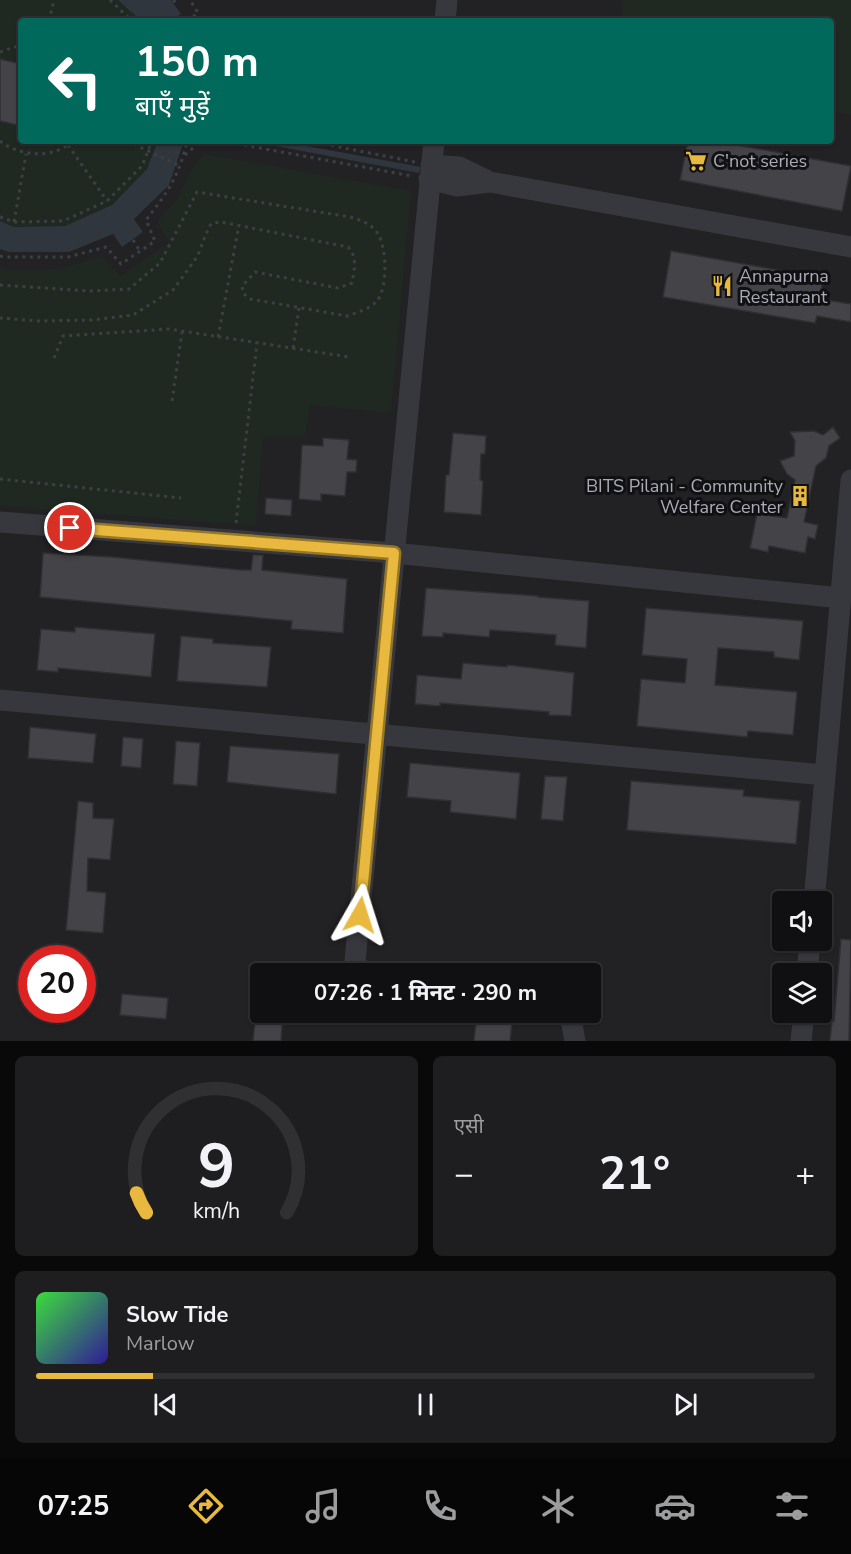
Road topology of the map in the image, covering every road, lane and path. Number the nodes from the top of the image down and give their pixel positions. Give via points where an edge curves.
1 (54, 0) edge
2 (110, 0) edge
3 (190, 0) edge
4 (447, 0) edge
5 (50, 18) edge
6 (129, 18) edge
7 (191, 18) edge
8 (445, 18) edge
9 (18, 46) edge
10 (0, 50) edge
11 (0, 141) edge
12 (132, 144) edge
13 (151, 144) edge
14 (187, 144) edge
15 (198, 144) edge
16 (242, 144) edge
17 (321, 144) edge
18 (434, 144) edge
19 (68, 145) joint
20 (149, 152) junction
21 (26, 154) junction
22 (184, 157) junction
23 (180, 166) junction
24 (430, 172) junction
25 (107, 201) junction
26 (0, 217) edge
27 (14, 222) junction
28 (239, 225) junction
29 (133, 240) dead end
30 (851, 247) edge
31 (141, 251) junction
32 (0, 256) edge
33 (0, 285) edge
34 (299, 308) junction
35 (0, 318) edge
36 (182, 331) junction
37 (218, 337) junction
38 (257, 343) junction
39 (293, 348) junction
40 (349, 357) dead end
41 (54, 358) dead end
42 (172, 401) dead end
43 (0, 479) edge
44 (851, 480) edge
45 (181, 498) dead end
46 (0, 522) edge
47 (234, 541) junction
48 (394, 553) junction
49 (841, 598) junction
50 (0, 700) edge
51 (377, 734) junction
52 (825, 775) junction
53 (815, 891) edge
54 (356, 963) edge
55 (572, 1023) edge
56 (803, 1023) edge
57 (575, 1041) edge
58 (801, 1041) edge

1 - 5 path
2 - 6 path
3 - 7 path via 198,13
4 - 8 lane
9 - 10 path
11 - 21 path
12 - 20 path
13 - 20 path
14 - 22 path
15 - 22 path
16 - 24 path
17 - 24 path
18 - 24 lane
19 - 21 path via 48,153
19 - 25 path
20 - 23 path
20 - 25 path via 142,166
21 - 27 path
22 - 23 path
23 - 31 path via 171,188 146,220 155,241
24 - 30 lane via 459,167 490,182
24 - 48 lane
25 - 27 path via 63,221
26 - 27 path
28 - 34 path via 348,247 352,251 355,258 352,282 348,285 338,288 255,272 242,286 250,299
28 - 35 path via 212,223 197,257 173,290 134,315 81,321
28 - 37 path
29 - 31 path
31 - 32 path via 121,264 106,247 68,257
33 - 34 path via 90,291 129,289 160,262 197,192 350,217 364,221 378,233 384,250 383,289 377,301 347,316
34 - 39 path
36 - 37 path
36 - 41 path via 63,336
36 - 42 path
37 - 38 path
38 - 39 path
38 - 47 path
39 - 40 path
43 - 45 path
44 - 49 lane
46 - 47 lane
47 - 48 lane
48 - 49 lane
48 - 51 lane
49 - 52 lane
50 - 51 lane
51 - 52 lane
51 - 54 lane
52 - 53 lane
55 - 57 lane
56 - 58 lane

